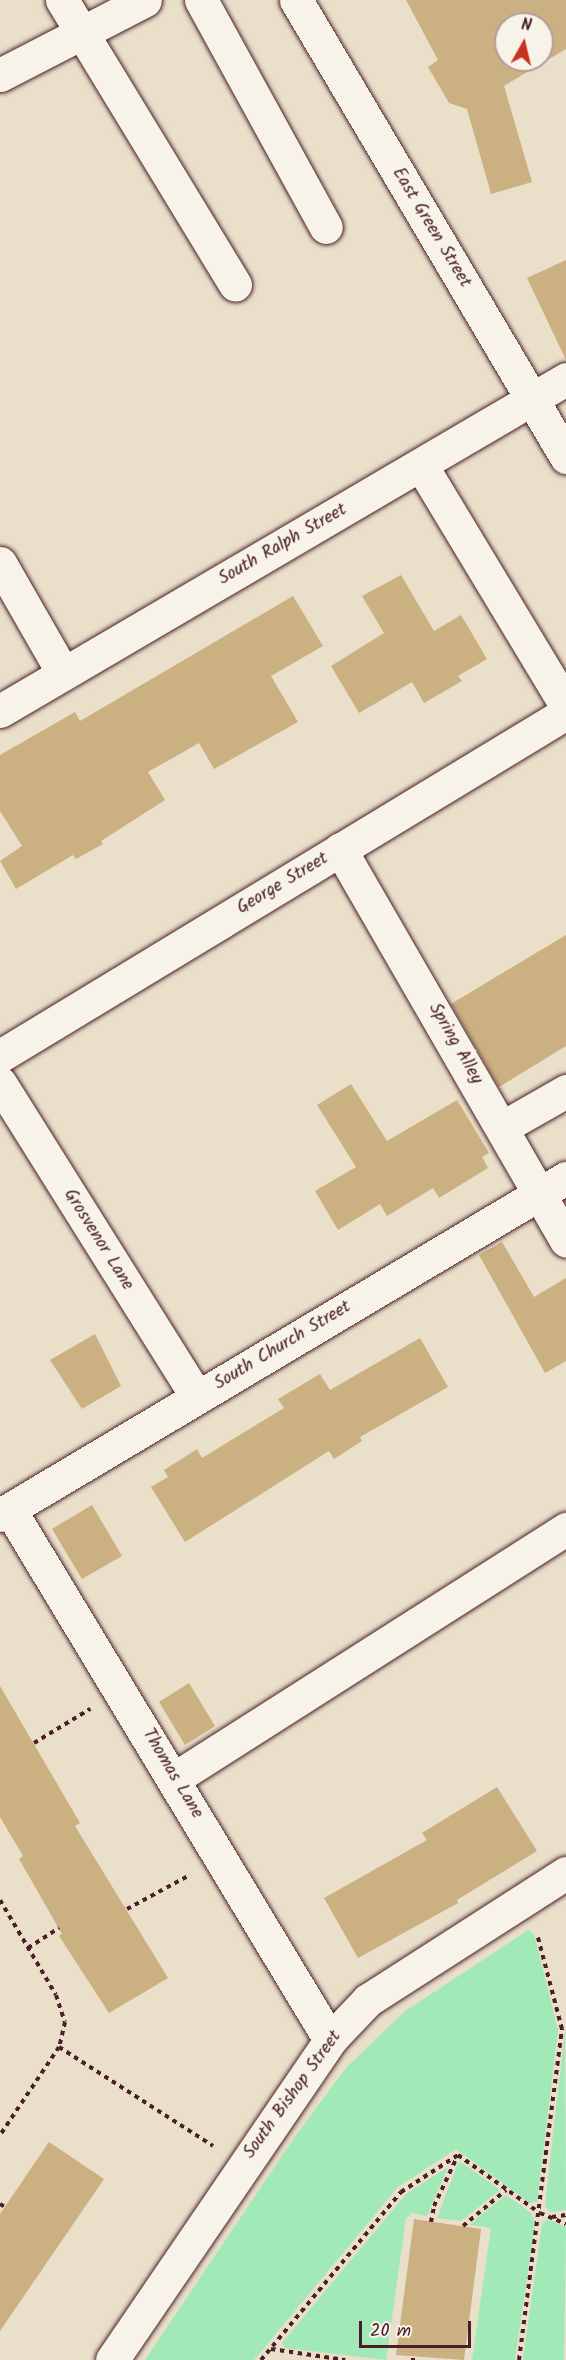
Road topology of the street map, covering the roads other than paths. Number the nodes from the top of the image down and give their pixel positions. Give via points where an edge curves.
1 (62, 0) edge
2 (145, 0) edge
3 (201, 0) edge
4 (296, 0) edge
5 (81, 33) junction
6 (0, 75) edge
7 (326, 227) dead end
8 (235, 284) dead end
9 (566, 379) edge
10 (532, 399) junction
11 (566, 457) edge
12 (421, 465) junction
13 (0, 563) edge
14 (63, 673) junction
15 (566, 705) edge
16 (0, 711) edge
17 (566, 713) edge
18 (340, 849) junction
19 (0, 1056) edge
20 (0, 1083) edge
21 (566, 1091) edge
22 (503, 1127) junction
23 (553, 1186) edge
24 (566, 1241) edge
25 (197, 1397) junction
26 (5, 1513) edge
27 (566, 1529) edge
28 (175, 1778) junction
29 (566, 1873) edge
30 (330, 2040) junction
31 (112, 2360) edge

1 - 5 street
2 - 5 street
3 - 7 street
4 - 10 street, East Green Street
5 - 6 street
5 - 8 street
9 - 10 street, South Ralph Street
10 - 11 street, East Green Street
10 - 12 street, South Ralph Street
12 - 14 street, South Ralph Street
12 - 15 street
13 - 14 street
14 - 16 street, South Ralph Street
17 - 18 street, George Street
18 - 19 street, George Street
18 - 22 street, Spring Alley
20 - 25 street, Grosvenor Lane
21 - 22 street
22 - 23 street, Spring Alley
23 - 24 street, Spring Alley
23 - 25 street, South Church Street
25 - 26 street, South Church Street
26 - 28 street, Thomas Lane
27 - 28 street
28 - 30 street, Thomas Lane
29 - 30 street, South Bishop Street via 368,2000
30 - 31 street, South Bishop Street

